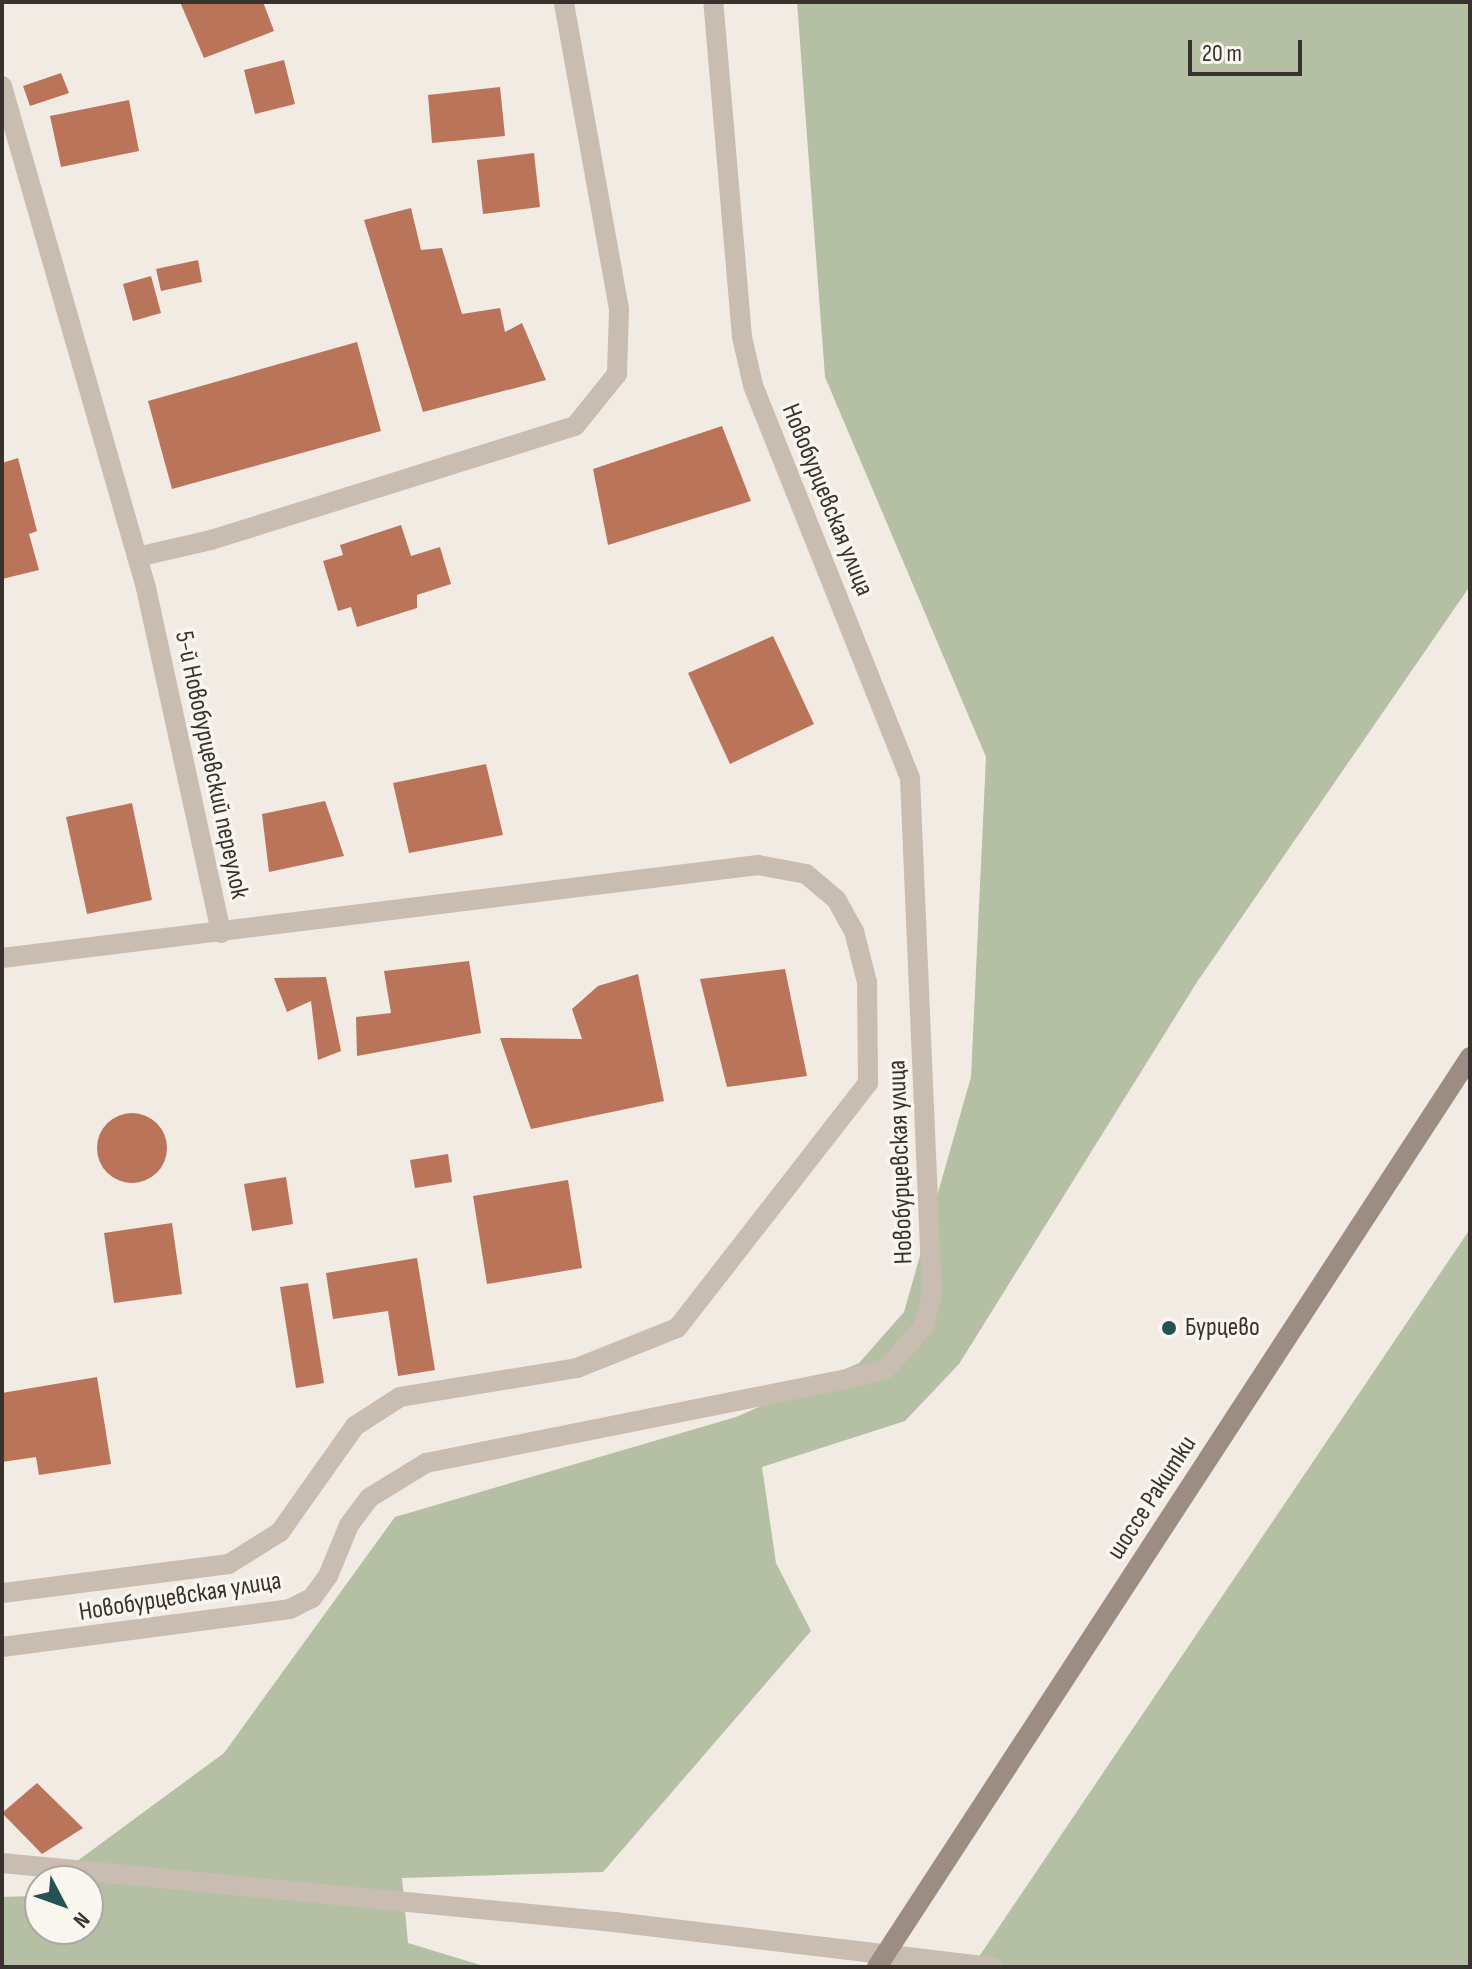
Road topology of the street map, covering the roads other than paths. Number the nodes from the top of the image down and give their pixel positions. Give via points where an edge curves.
1 (564, 2) edge
2 (713, 2) edge
3 (2, 86) edge
4 (137, 557) junction
5 (221, 933) junction
6 (2, 958) edge
7 (1470, 1057) edge
8 (2, 1593) edge
9 (2, 1647) edge
10 (2, 1863) edge
11 (882, 1960) edge
12 (993, 1967) edge

1 - 4 street via 619,309 617,374 575,426 211,540
2 - 9 street, Новобурцевская улица via 742,337 753,385 910,778 932,1295 923,1327 887,1368 860,1376 426,1463 369,1498 349,1525 328,1576 312,1598 290,1609
3 - 4 street, 5-й Новобурцевский переулок
4 - 5 street, 5-й Новобурцевский переулок
5 - 6 street
5 - 8 street, 5-й Новобурцевский переулок via 758,865 806,874 836,899 854,931 867,982 868,1083 677,1328 577,1368 400,1397 355,1426 280,1532 229,1564
7 - 11 main road, шоссе Ракитки
10 - 11 street
11 - 12 street

